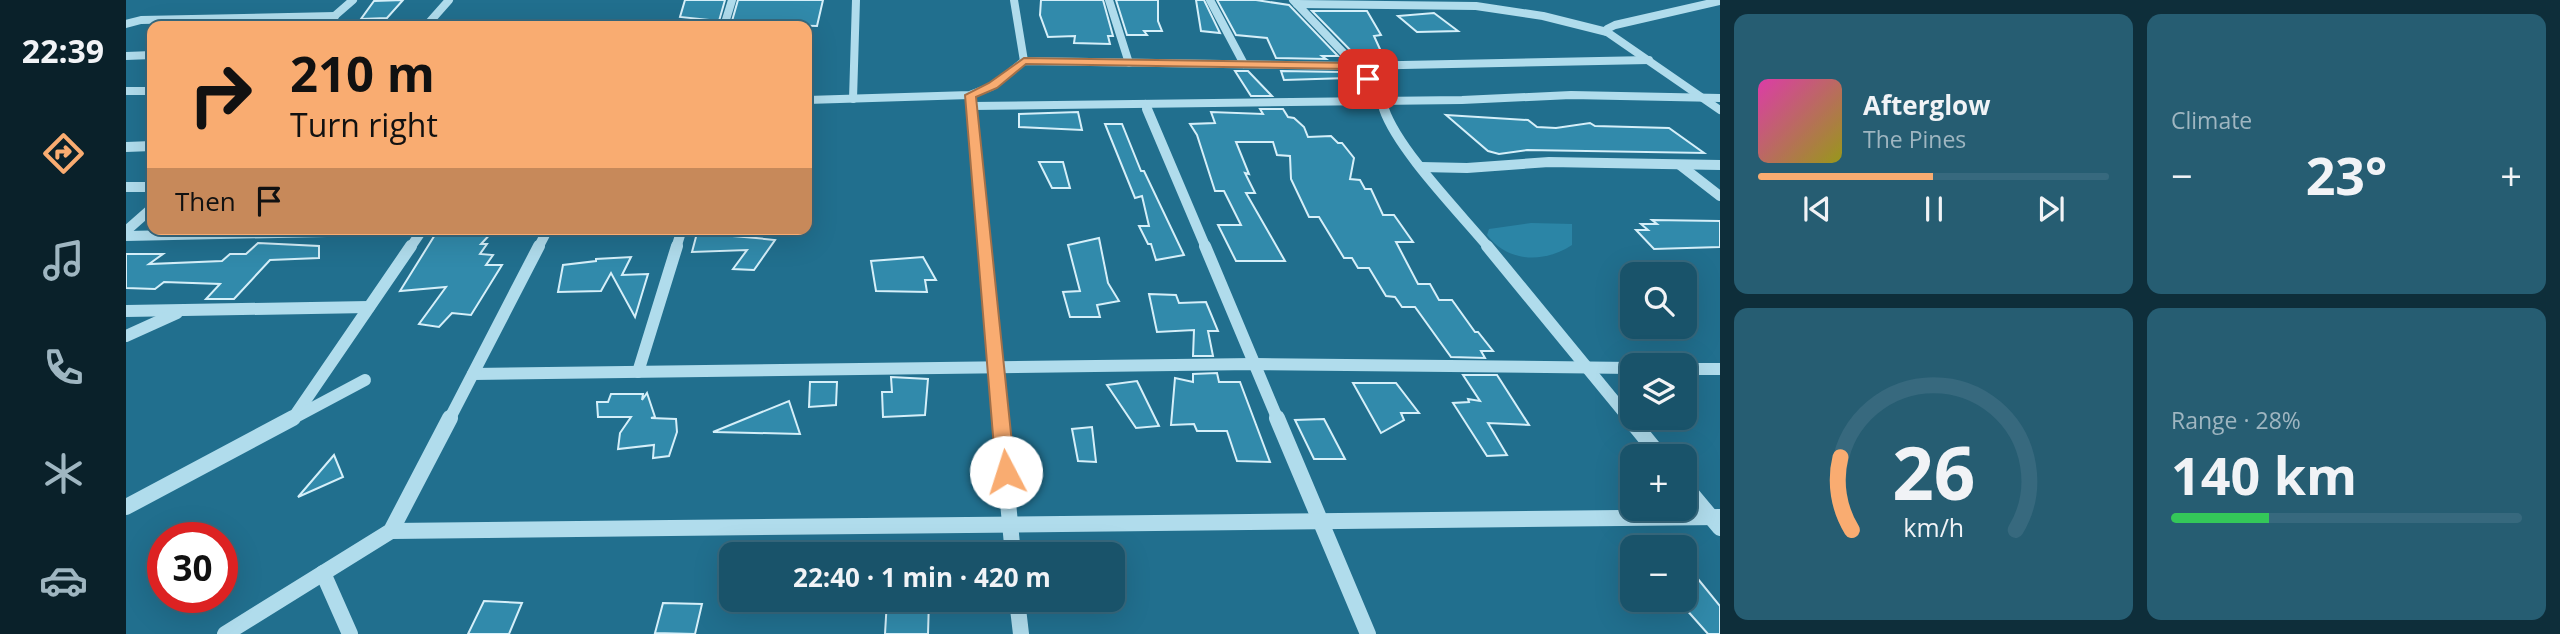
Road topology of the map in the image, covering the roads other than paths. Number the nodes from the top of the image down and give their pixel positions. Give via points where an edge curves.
1 (354, 0) edge
2 (449, 0) edge
3 (732, 0) edge
4 (856, 0) edge
5 (1014, 0) edge
6 (1109, 0) edge
7 (1210, 0) edge
8 (1720, 1) edge
9 (1295, 2) edge
10 (335, 16) junction
11 (329, 21) edge
12 (430, 21) edge
13 (726, 21) edge
14 (126, 24) edge
15 (1607, 32) junction
16 (147, 55) edge
17 (126, 56) edge
18 (1649, 60) junction
19 (1024, 61) junction
20 (1129, 63) junction
21 (1244, 64) junction
22 (1353, 66) junction
23 (126, 91) edge
24 (147, 91) edge
25 (1703, 98) junction
26 (1720, 98) edge
27 (853, 99) junction
28 (812, 100) edge
29 (971, 101) junction
30 (1383, 101) junction
31 (1145, 104) junction
32 (1720, 110) edge
33 (147, 146) edge
34 (126, 147) edge
35 (1680, 165) junction
36 (1720, 165) edge
37 (1421, 167) junction
38 (126, 187) edge
39 (147, 187) edge
40 (1720, 196) edge
41 (147, 213) edge
42 (126, 233) edge
43 (147, 233) edge
44 (419, 235) edge
45 (545, 235) edge
46 (680, 235) edge
47 (369, 307) junction
48 (184, 310) junction
49 (126, 311) edge
50 (126, 336) edge
51 (1254, 364) junction
52 (997, 368) junction
53 (1589, 368) junction
54 (1620, 369) edge
55 (1697, 369) edge
56 (1720, 369) edge
57 (638, 372) junction
58 (472, 374) junction
59 (365, 380) dead end
60 (294, 418) junction
61 (1650, 444) edge
62 (1697, 499) edge
63 (126, 507) edge
64 (1320, 521) junction
65 (1717, 521) edge
66 (1010, 525) junction
67 (391, 531) junction
68 (1012, 542) edge
69 (323, 573) junction
70 (1018, 612) edge
71 (225, 634) edge
72 (350, 634) edge
73 (1021, 634) edge
74 (1368, 634) edge

1 - 10 street
2 - 12 street
3 - 13 street
4 - 27 street
5 - 19 street
6 - 20 street
7 - 21 street
8 - 15 street via 1615,25
9 - 15 street via 1476,6
9 - 22 street
10 - 11 street
10 - 14 street
15 - 18 street
16 - 17 street
18 - 22 street
18 - 25 street
19 - 20 street
19 - 29 street
20 - 21 street
21 - 22 street
22 - 30 street via 1378,89
23 - 24 street
25 - 26 street
25 - 30 street via 1571,95
25 - 32 street
27 - 28 street
27 - 29 street
29 - 31 street
29 - 52 street
30 - 31 street
30 - 37 street via 1397,136
31 - 51 street
33 - 34 street
35 - 36 street
35 - 37 street via 1549,162
35 - 40 street
37 - 53 street
38 - 39 street
41 - 42 street
42 - 43 street
44 - 47 street
45 - 58 street
46 - 57 street
47 - 48 street
47 - 60 street
48 - 49 street
48 - 50 street
51 - 52 street
51 - 53 street
51 - 64 street
52 - 57 street
52 - 66 street
53 - 54 street
53 - 61 street
55 - 56 street
57 - 58 street
58 - 67 street
59 - 60 street
60 - 63 street
62 - 65 street
64 - 65 street
64 - 66 street
64 - 74 street
66 - 67 street
66 - 68 street
67 - 69 street
69 - 71 street
69 - 72 street
70 - 73 street

